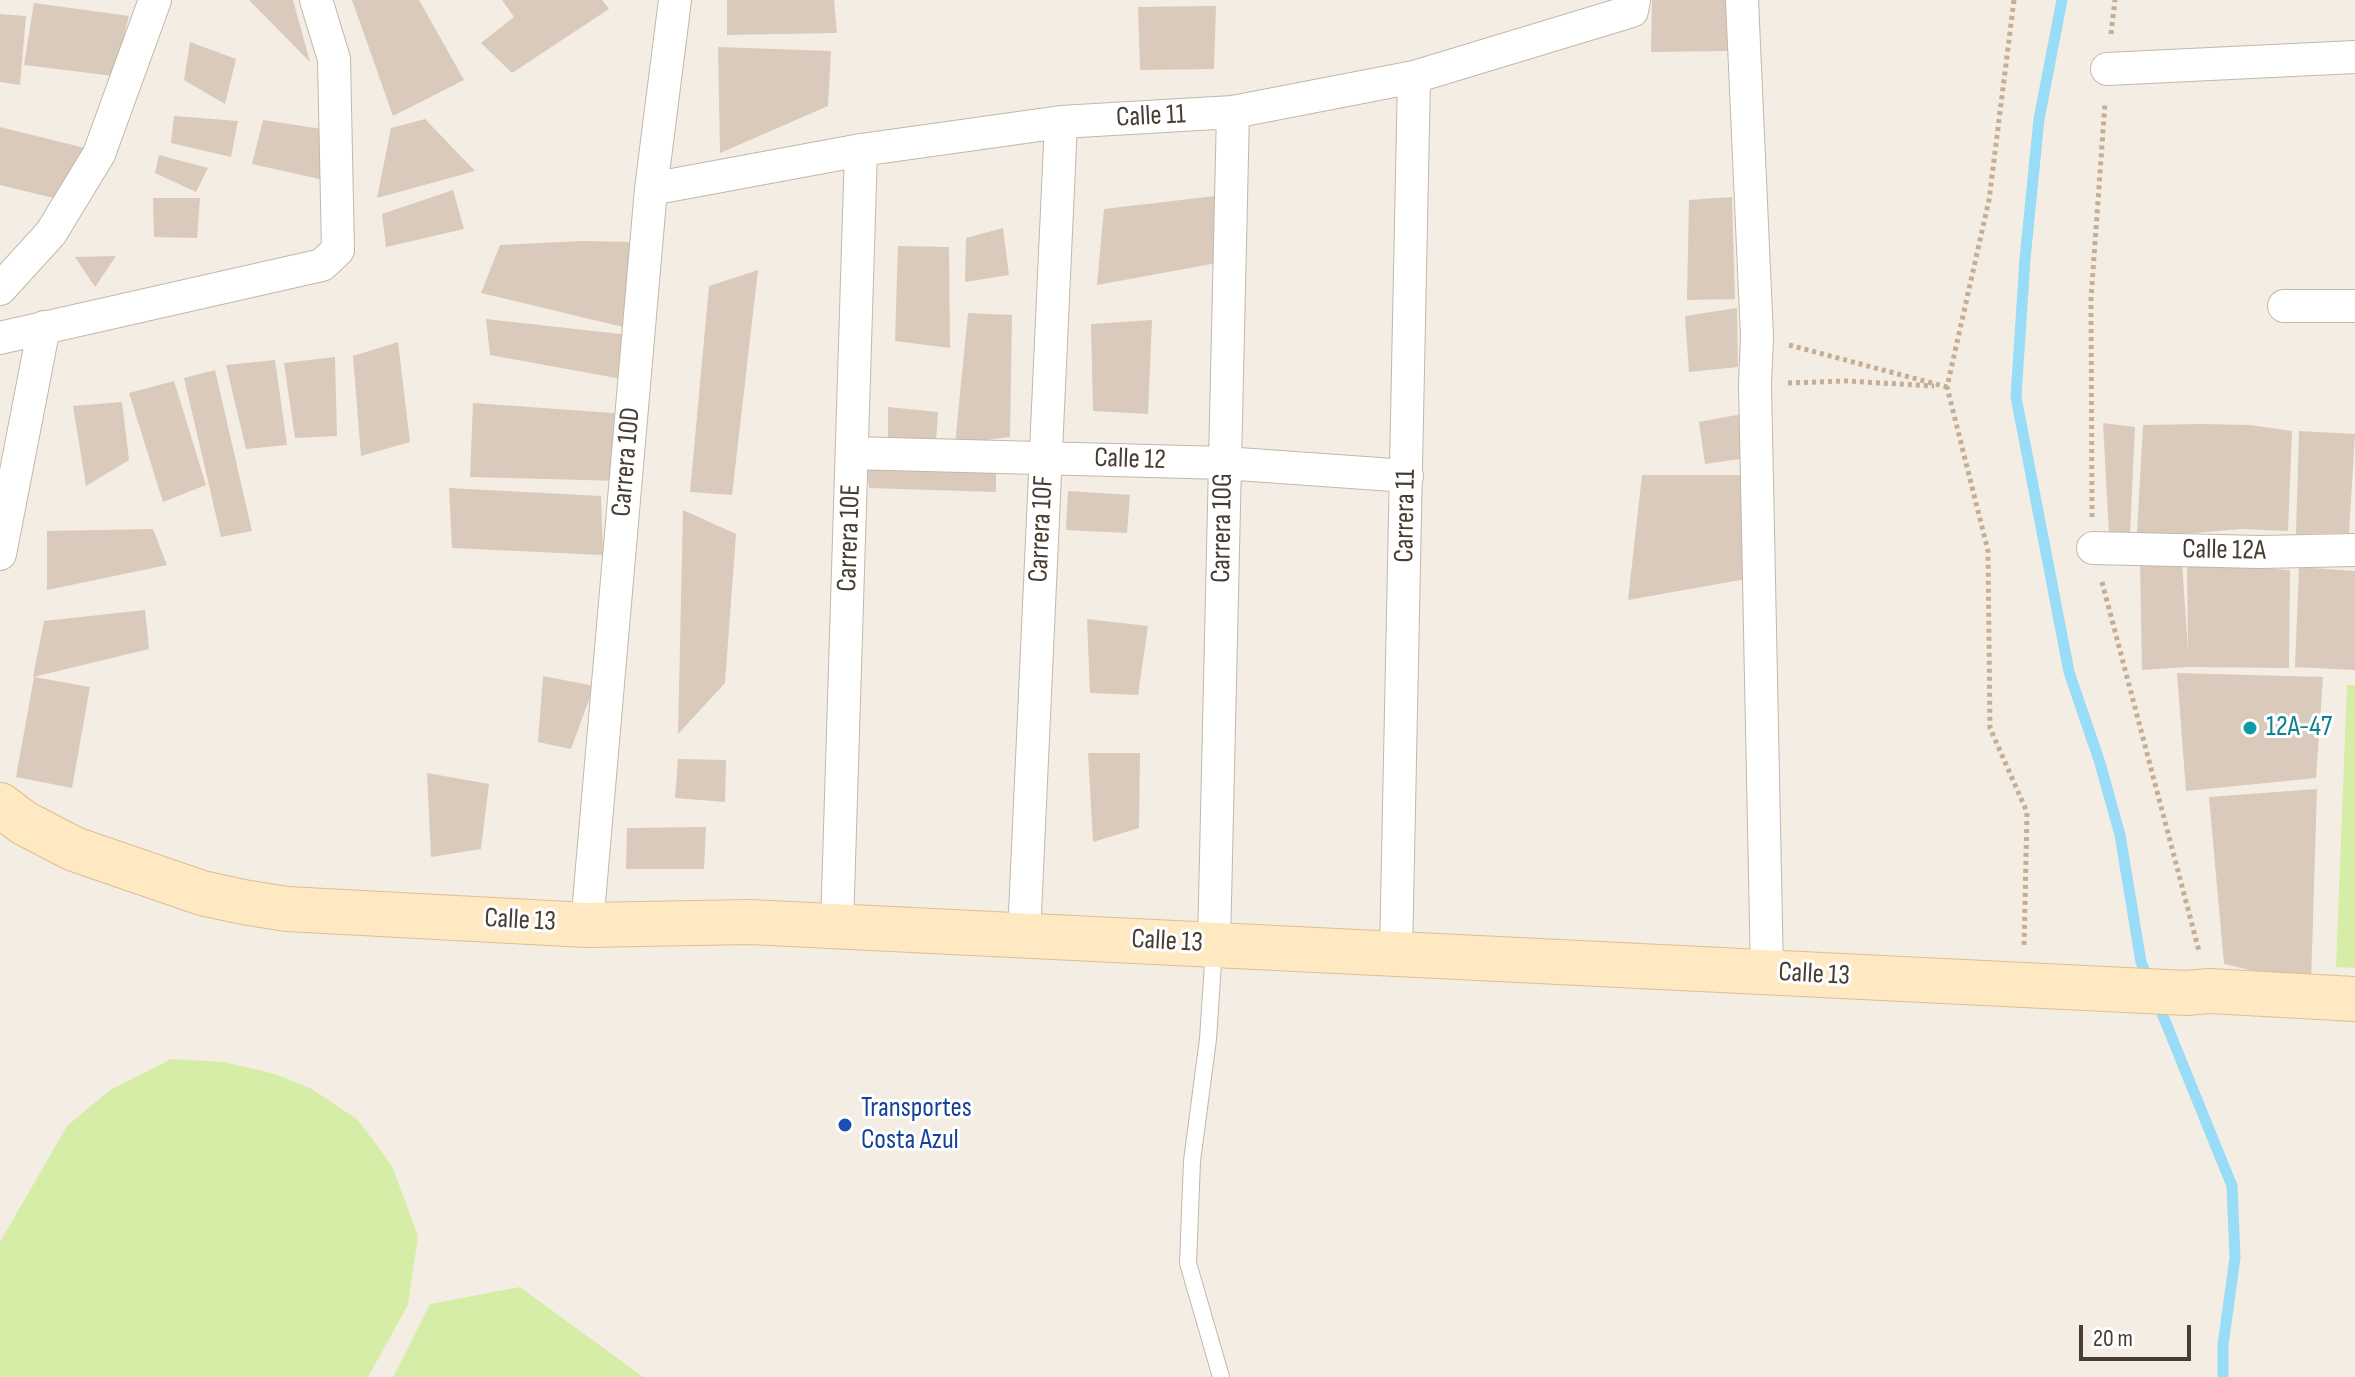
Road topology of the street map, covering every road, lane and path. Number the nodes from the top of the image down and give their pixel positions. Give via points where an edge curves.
1 (155, 0) edge
2 (316, 0) edge
3 (675, 0) edge
4 (1634, 0) edge
5 (1742, 0) edge
6 (2014, 0) edge
7 (2115, 0) edge
8 (2355, 57) edge
9 (2107, 69) junction
10 (1414, 77) junction
11 (1233, 112) junction
12 (1061, 122) junction
13 (861, 150) junction
14 (651, 189) junction
15 (0, 289) edge
16 (2284, 306) dead end
17 (2355, 306) edge
18 (44, 327) junction
19 (1757, 337) junction
20 (0, 338) edge
21 (1755, 384) junction
22 (1947, 387) junction
23 (852, 453) junction
24 (1045, 458) junction
25 (1224, 463) junction
26 (1407, 476) junction
27 (2093, 548) junction
28 (2355, 550) edge
29 (0, 554) edge
30 (0, 805) edge
31 (587, 925) junction
32 (837, 926) junction
33 (1024, 935) junction
34 (1214, 945) junction
35 (1396, 954) junction
36 (1767, 973) junction
37 (2024, 985) junction
38 (2198, 992) junction
39 (2355, 999) edge
40 (1221, 1377) edge

1 - 15 street via 99,154 51,233
2 - 18 street via 334,59 338,250 322,265
3 - 14 street, Carrera 10D
4 - 10 street, Calle 11 via 1632,11
5 - 19 street
6 - 22 path via 1989,200
7 - 9 path
8 - 9 street
9 - 27 path via 2091,299
10 - 11 street, Calle 11
10 - 26 street, Carrera 11
11 - 12 street, Calle 11
11 - 25 street, Carrera 10G
12 - 13 street, Calle 11
12 - 24 street, Carrera 10F
13 - 14 street, Calle 11
13 - 23 street, Carrera 10E
14 - 31 street, Carrera 10D
16 - 17 street
18 - 20 street
18 - 29 street
19 - 21 street
19 - 22 path
21 - 22 path via 1846,381
21 - 36 street
22 - 37 path via 1988,551 1990,728 2027,812
23 - 24 street, Calle 12
23 - 32 street, Carrera 10E
24 - 25 street, Calle 12
24 - 33 street, Carrera 10F
25 - 26 street, Calle 12
25 - 34 street, Carrera 10G
26 - 35 street, Carrera 11
27 - 28 street, Calle 12A
27 - 38 path
30 - 31 street, Calle 13 via 74,849 243,902 287,909
31 - 32 street, Calle 13
32 - 33 street, Calle 13
33 - 34 street, Calle 13
34 - 35 street, Calle 13
34 - 40 lane via 1192,1161 1188,1263
35 - 36 street, Calle 13
36 - 37 street, Calle 13
37 - 38 street, Calle 13
38 - 39 street, Calle 13

